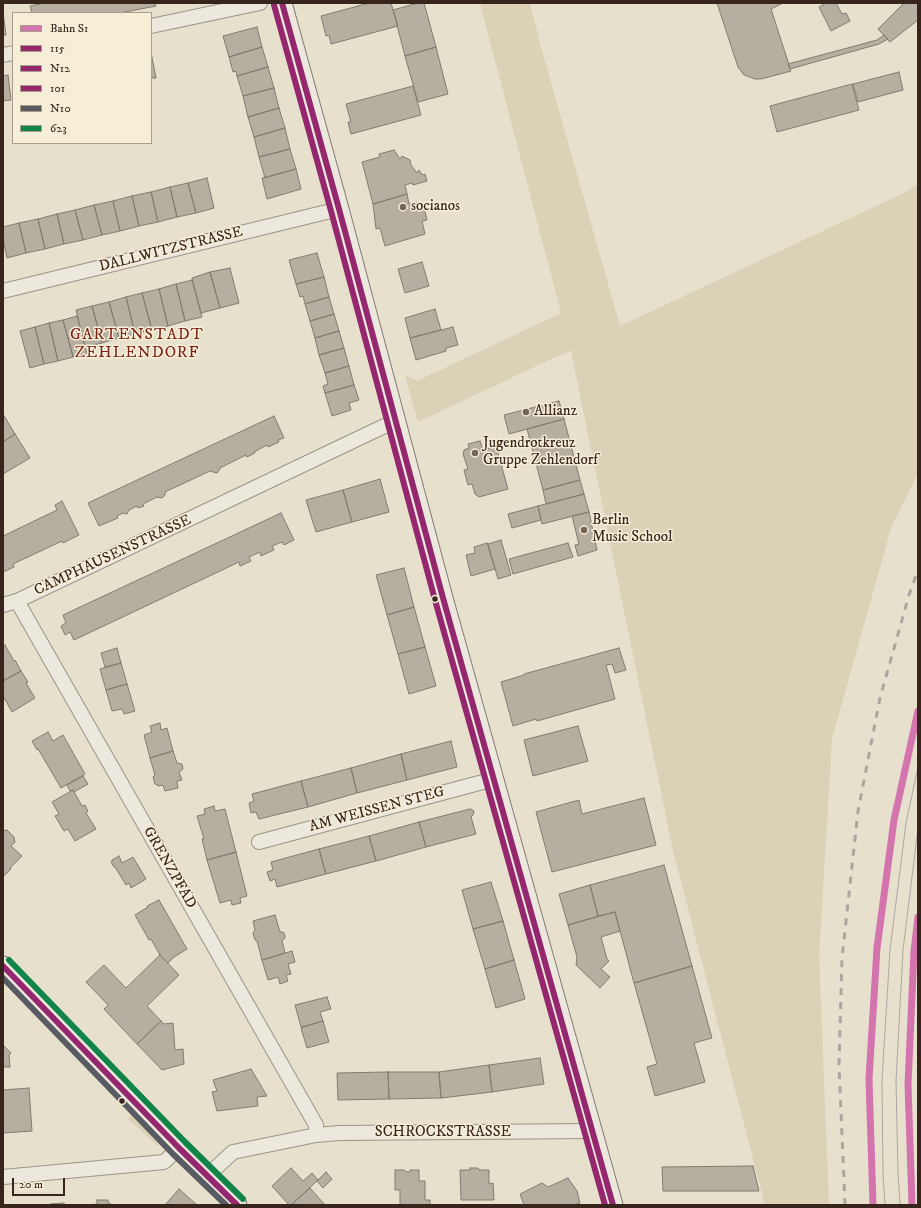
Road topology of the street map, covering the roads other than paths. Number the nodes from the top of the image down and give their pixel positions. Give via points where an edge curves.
1 (260, 3) edge
2 (282, 3) edge
3 (152, 26) edge
4 (339, 209) junction
5 (3, 291) edge
6 (395, 422) junction
7 (17, 601) junction
8 (3, 605) edge
9 (494, 779) junction
10 (259, 842) dead end
11 (3, 966) edge
12 (593, 1131) junction
13 (316, 1135) junction
14 (179, 1148) junction
15 (207, 1176) junction
16 (3, 1177) edge
17 (237, 1205) edge
18 (613, 1205) edge

1 - 3 street
2 - 4 street
4 - 5 street, DALLWITZSTRASSE
4 - 6 street
6 - 7 street, CAMPHAUSENSTRASSE
6 - 9 street
7 - 8 street, CAMPHAUSENSTRASSE
7 - 13 street, GRENZPFAD via 316,1125
9 - 10 street, AM WEISSEN STEG
9 - 12 street
11 - 14 street
12 - 13 street, SCHROCKSTRASSE
12 - 18 street
13 - 15 street, SCHROCKSTRASSE via 233,1152
14 - 15 street
14 - 16 street via 164,1162
15 - 17 street

